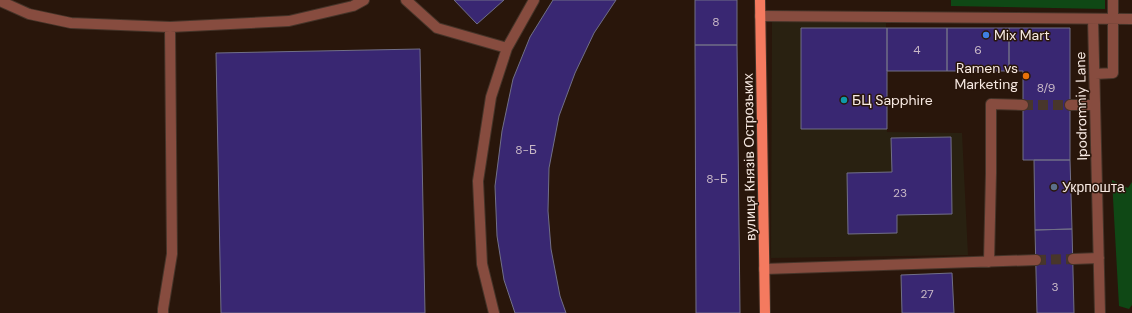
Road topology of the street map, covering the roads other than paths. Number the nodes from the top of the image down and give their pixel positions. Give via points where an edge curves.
1 (364, 0) edge
2 (406, 0) edge
3 (534, 0) edge
4 (760, 0) edge
5 (1113, 0) edge
6 (0, 1) edge
7 (760, 16) junction
8 (1093, 19) junction
9 (1112, 19) junction
10 (1132, 19) edge
11 (170, 27) junction
12 (507, 48) junction
13 (1095, 74) junction
14 (1023, 105) tunnel mouth
15 (1070, 105) tunnel mouth
16 (1095, 105) junction
17 (1099, 258) junction
18 (1073, 259) tunnel mouth
19 (1036, 260) tunnel mouth
20 (989, 262) junction
21 (764, 269) junction
22 (163, 313) edge
23 (494, 313) edge
24 (765, 313) edge
25 (1100, 313) edge

1 - 11 street via 353,6 289,21
2 - 12 street via 437,28
3 - 12 street
4 - 7 main road, вулиця Князів Острозьких
5 - 9 street
6 - 11 street via 29,14 71,23
7 - 8 street
7 - 21 main road, вулиця Князів Острозьких
8 - 9 street
8 - 13 street, Ipodromniy Lane
9 - 10 street
9 - 13 street via 1113,73
11 - 22 street via 172,254
12 - 23 street via 492,97 478,181 482,264
13 - 16 street, Ipodromniy Lane
14 - 20 street via 991,104
15 - 16 street
16 - 17 street, Ipodromniy Lane
17 - 18 street
17 - 25 street, Ipodromniy Lane
19 - 20 street
20 - 21 street
21 - 24 main road, вулиця Князів Острозьких

